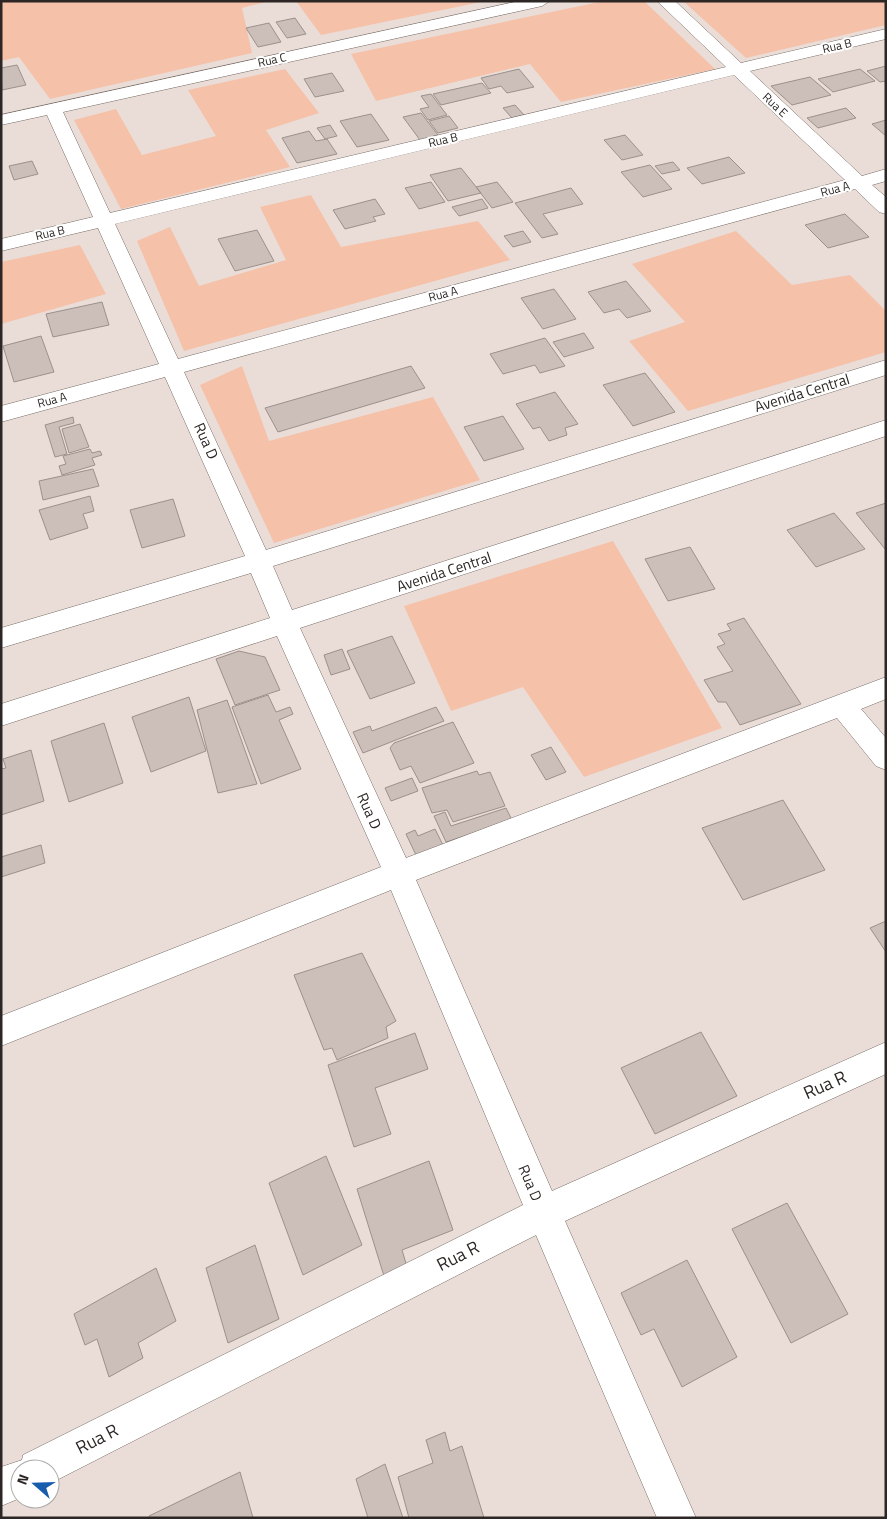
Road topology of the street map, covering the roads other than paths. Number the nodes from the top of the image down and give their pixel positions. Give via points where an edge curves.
1 (542, 1) edge
2 (665, 1) edge
3 (886, 34) edge
4 (738, 70) junction
5 (53, 108) junction
6 (1, 120) edge
7 (886, 176) edge
8 (859, 183) junction
9 (886, 208) edge
10 (105, 220) junction
11 (1, 245) edge
12 (172, 367) junction
13 (886, 367) edge
14 (1, 414) edge
15 (886, 428) edge
16 (259, 561) junction
17 (284, 624) junction
18 (1, 638) edge
19 (886, 688) edge
20 (842, 705) junction
21 (1, 715) edge
22 (886, 758) edge
23 (398, 874) junction
24 (1, 1031) edge
25 (886, 1058) edge
26 (543, 1213) junction
27 (57, 1459) edge
28 (677, 1518) edge

1 - 5 street, Rua C
2 - 4 street, Rua E
3 - 4 street, Rua B
4 - 8 street, Rua E
4 - 10 street, Rua B
5 - 6 street, Rua C
5 - 10 street, Rua D
7 - 8 street, Rua A
8 - 9 street, Rua E
8 - 12 street, Rua A
10 - 11 street, Rua B
10 - 12 street, Rua D
12 - 14 street, Rua A
12 - 16 street, Rua D
13 - 16 street, Avenida Central
15 - 17 street, Avenida Central
16 - 17 street, Rua D
16 - 18 street, Avenida Central
17 - 21 street, Avenida Central
17 - 23 street, Rua D
19 - 20 street
20 - 22 street
20 - 23 street
23 - 24 street
23 - 26 street, Rua D
25 - 26 street, Rua R
26 - 27 street, Rua R
26 - 28 street, Rua D

